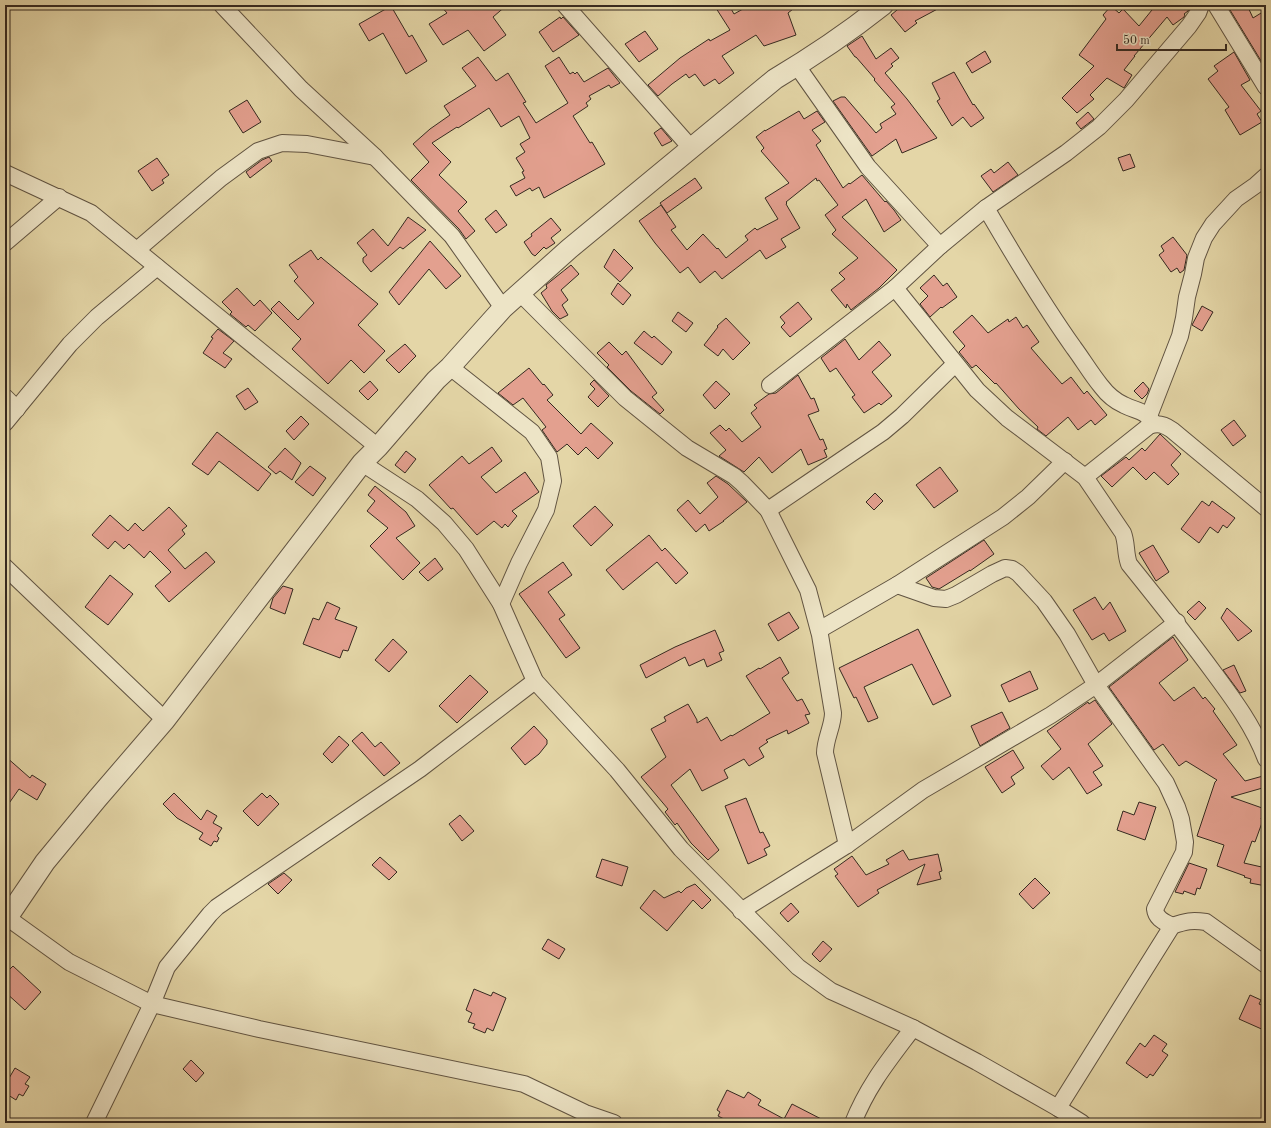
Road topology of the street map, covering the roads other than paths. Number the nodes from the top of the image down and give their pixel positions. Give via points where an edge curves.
1 (222, 5) edge
2 (565, 5) edge
3 (883, 5) edge
4 (1201, 5) edge
5 (1216, 5) edge
6 (797, 66) junction
7 (1266, 87) edge
8 (692, 149) junction
9 (375, 157) junction
10 (5, 173) edge
11 (1266, 176) edge
12 (59, 197) junction
13 (986, 208) junction
14 (5, 243) edge
15 (940, 246) junction
16 (138, 250) junction
17 (157, 267) junction
18 (895, 288) junction
19 (520, 292) junction
20 (503, 308) junction
21 (955, 364) junction
22 (450, 367) junction
23 (770, 385) dead end
24 (5, 397) edge
25 (17, 409) junction
26 (1152, 420) junction
27 (5, 423) edge
28 (378, 447) junction
29 (1065, 462) junction
30 (362, 463) junction
31 (1085, 476) junction
32 (1266, 508) edge
33 (768, 510) junction
34 (5, 567) edge
35 (897, 585) junction
36 (501, 604) junction
37 (1177, 622) junction
38 (818, 630) junction
39 (535, 681) junction
40 (1096, 685) junction
41 (165, 720) junction
42 (1266, 759) edge
43 (847, 845) junction
44 (741, 911) junction
45 (6, 918) edge
46 (1172, 926) junction
47 (1266, 966) edge
48 (152, 1004) junction
49 (914, 1028) junction
50 (1058, 1108) junction
51 (94, 1123) edge
52 (614, 1123) edge
53 (853, 1123) edge
54 (1082, 1123) edge

1 - 9 street via 301,89
2 - 8 street
3 - 6 street
4 - 13 street via 1189,26 1126,100 1099,127
5 - 7 street
6 - 8 street via 774,79
6 - 15 street via 868,167
8 - 19 street
9 - 16 street via 307,144 282,143 258,151 221,178
9 - 20 street via 452,236
10 - 12 street
11 - 26 street via 1236,199 1204,238 1196,258 1180,336
12 - 14 street
12 - 16 street via 91,212
13 - 15 street
13 - 26 street via 1053,318 1101,386 1117,401
15 - 18 street
16 - 17 street
17 - 25 street via 97,317 70,344
17 - 28 street
18 - 21 street
18 - 23 street
19 - 20 street
19 - 33 street via 625,398 681,444 734,476
20 - 22 street
21 - 29 street via 977,390 1007,418
21 - 33 street via 883,432
22 - 28 street
22 - 36 street via 532,432 549,457 553,481 546,510
24 - 25 street
25 - 27 street
26 - 31 street
26 - 32 street via 1172,430
28 - 30 street
29 - 31 street
29 - 35 street via 1016,508
30 - 36 street via 417,500 444,523 466,549
30 - 41 street
31 - 37 street via 1123,533 1129,564
33 - 38 street via 808,590
34 - 41 street
35 - 38 street
35 - 40 street via 934,598 946,599 1005,568 1012,569 1044,601 1067,634
36 - 39 street
37 - 40 street
37 - 42 street via 1238,707 1260,742
38 - 43 street via 833,713 825,752
39 - 44 street via 617,770 681,849
39 - 48 street via 420,769 217,907 167,967
40 - 43 street via 1051,715 924,790
40 - 46 street via 1166,783 1177,807 1185,842 1184,852 1155,909 1160,918
41 - 45 street via 45,862
43 - 44 street
44 - 49 street via 814,980 831,991
45 - 48 street via 69,962
46 - 47 street via 1196,920 1206,922
46 - 50 street
48 - 51 street
48 - 52 street via 524,1084 585,1113
49 - 50 street
49 - 53 street via 878,1074
50 - 54 street

